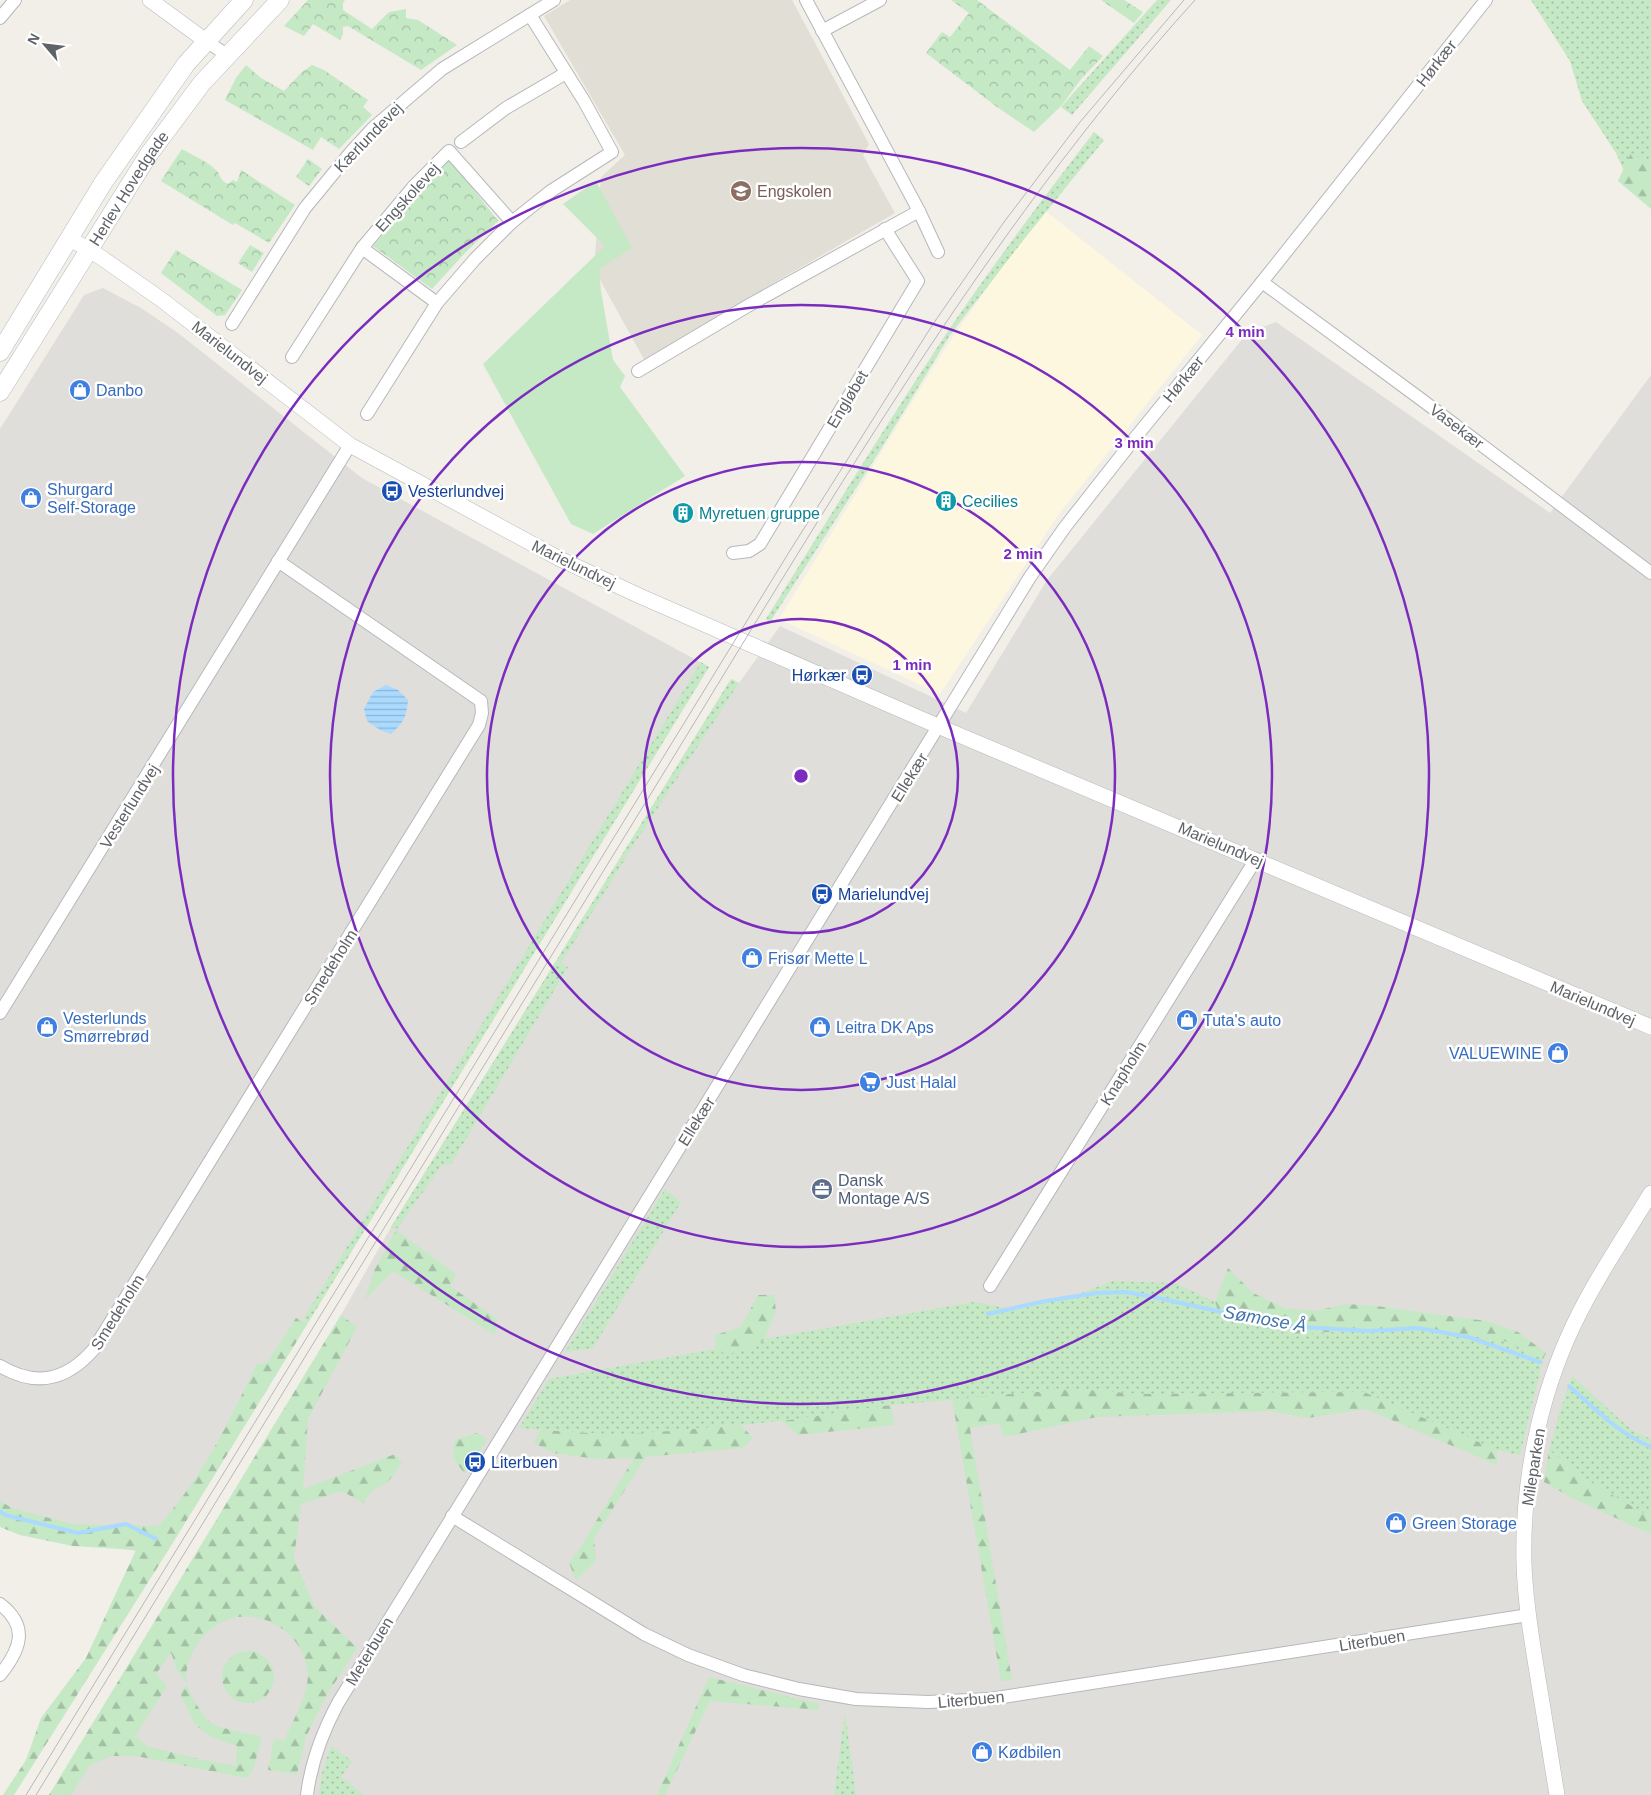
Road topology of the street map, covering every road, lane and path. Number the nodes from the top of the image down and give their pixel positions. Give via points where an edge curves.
1 (16, 0) edge
2 (150, 0) edge
3 (244, 0) edge
4 (280, 0) edge
5 (554, 0) edge
6 (806, 0) edge
7 (880, 0) edge
8 (1486, 0) edge
9 (530, 15) junction
10 (0, 18) edge
11 (822, 31) junction
12 (206, 41) junction
13 (227, 55) junction
14 (566, 73) junction
15 (461, 142) dead end
16 (919, 211) junction
17 (512, 222) junction
18 (885, 229) junction
19 (69, 238) junction
20 (362, 248) junction
21 (90, 250) junction
22 (938, 252) dead end
23 (1262, 282) junction
24 (437, 303) junction
25 (232, 324) dead end
26 (0, 352) edge
27 (292, 357) dead end
28 (638, 371) dead end
29 (0, 392) edge
30 (368, 414) dead end
31 (350, 445) junction
32 (733, 553) dead end
33 (278, 561) junction
34 (1651, 573) edge
35 (940, 726) junction
36 (1256, 859) junction
37 (0, 1013) edge
38 (1651, 1027) edge
39 (1651, 1193) edge
40 (990, 1286) dead end
41 (0, 1366) edge
42 (452, 1516) junction
43 (0, 1604) edge
44 (1528, 1615) junction
45 (0, 1675) edge
46 (307, 1795) edge
47 (1557, 1795) edge

1 - 10 street
2 - 12 street
3 - 12 main road, Herlev Hovedgade
4 - 13 main road, Herlev Hovedgade
5 - 9 street, Kærlundevej
6 - 11 street
7 - 11 street
8 - 23 street, Hørkær
9 - 14 street
9 - 25 street, Kærlundevej via 442,69 356,146 306,208
11 - 16 street
12 - 13 street
12 - 19 main road, Herlev Hovedgade via 186,64 103,183
13 - 21 main road, Herlev Hovedgade via 149,154
14 - 15 street via 506,108
14 - 17 street via 612,152 550,191
16 - 18 street
16 - 22 street
17 - 20 street, Engskolevej via 449,151 414,186
17 - 24 street
18 - 28 street
18 - 32 street, Engløbet via 918,281 760,544 749,551
19 - 21 street, Marielundvej
19 - 26 main road, Herlev Hovedgade
20 - 24 street, Engskolevej
20 - 27 street, Engskolevej
21 - 29 main road, Herlev Hovedgade
21 - 31 street, Marielundvej via 162,300
23 - 34 street, Vasekær
23 - 35 street, Hørkær via 1065,527 1030,577
24 - 30 street
31 - 33 street, Vesterlundvej
31 - 35 street, Marielundvej via 560,559
33 - 37 street, Vesterlundvej
33 - 41 street, Smedeholm via 481,701 479,725 94,1349 82,1363 66,1373 47,1378 28,1378
35 - 36 street, Marielundvej
35 - 42 street, Ellekær
36 - 38 street, Marielundvej
36 - 40 street, Knapholm
39 - 44 street, Mileparken via 1574,1323 1544,1407 1535,1441 1524,1524
42 - 44 street, Literbuen via 644,1634 688,1655 743,1675 799,1690 856,1699 928,1702 990,1699
42 - 46 street, Meterbuen via 324,1729 312,1762
43 - 45 street via 18,1625 20,1638 17,1651
44 - 47 street, Mileparken

